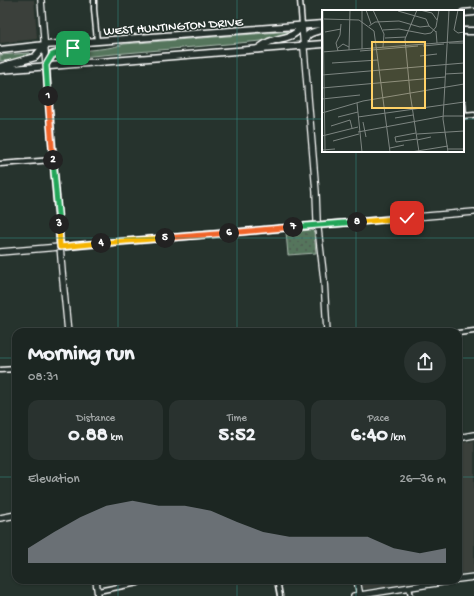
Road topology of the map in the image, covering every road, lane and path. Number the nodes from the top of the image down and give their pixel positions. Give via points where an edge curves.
1 (41, 0) edge
2 (94, 0) edge
3 (300, 0) edge
4 (474, 12) edge
5 (464, 13) edge
6 (322, 24) edge
7 (302, 25) junction
8 (322, 28) edge
9 (96, 41) junction
10 (77, 43) junction
11 (322, 44) edge
12 (44, 45) junction
13 (303, 46) junction
14 (257, 49) junction
15 (0, 50) edge
16 (46, 65) junction
17 (0, 68) edge
18 (474, 115) edge
19 (464, 116) edge
20 (53, 160) junction
21 (0, 164) edge
22 (474, 212) edge
23 (318, 226) junction
24 (60, 247) junction
25 (0, 252) edge
26 (68, 328) edge
27 (327, 328) edge
28 (474, 331) edge
29 (462, 332) edge
30 (12, 369) edge
31 (0, 370) edge
32 (474, 435) edge
33 (462, 437) edge
34 (12, 516) edge
35 (0, 518) edge
36 (474, 577) edge
37 (462, 578) edge
38 (134, 584) edge
39 (278, 584) edge
40 (358, 584) edge
41 (428, 584) edge
42 (409, 587) junction
43 (98, 593) edge
44 (280, 596) edge
45 (358, 596) edge
46 (411, 596) edge

1 - 12 street
2 - 9 street
3 - 7 street
4 - 5 main road
6 - 7 main road, WEST HUNTINGTON DRIVE
7 - 9 main road, WEST HUNTINGTON DRIVE
7 - 13 street
7 - 14 main road via 292,35 270,41
8 - 13 main road via 308,34
9 - 10 main road, WEST HUNTINGTON DRIVE
10 - 12 main road, WEST HUNTINGTON DRIVE
10 - 16 main road via 73,48 52,55
11 - 13 main road
12 - 15 main road, WEST HUNTINGTON DRIVE
12 - 16 street
12 - 17 main road via 35,57
13 - 14 main road
13 - 23 street
14 - 16 main road
16 - 17 main road
16 - 20 street
18 - 19 street
20 - 21 street
20 - 24 street
22 - 23 street
23 - 24 street
23 - 27 street
24 - 25 street
24 - 26 street
28 - 29 street
30 - 31 street
32 - 33 street
34 - 35 street
36 - 37 street
38 - 43 street
39 - 44 street
40 - 45 street
41 - 42 street
42 - 45 street
42 - 46 street

